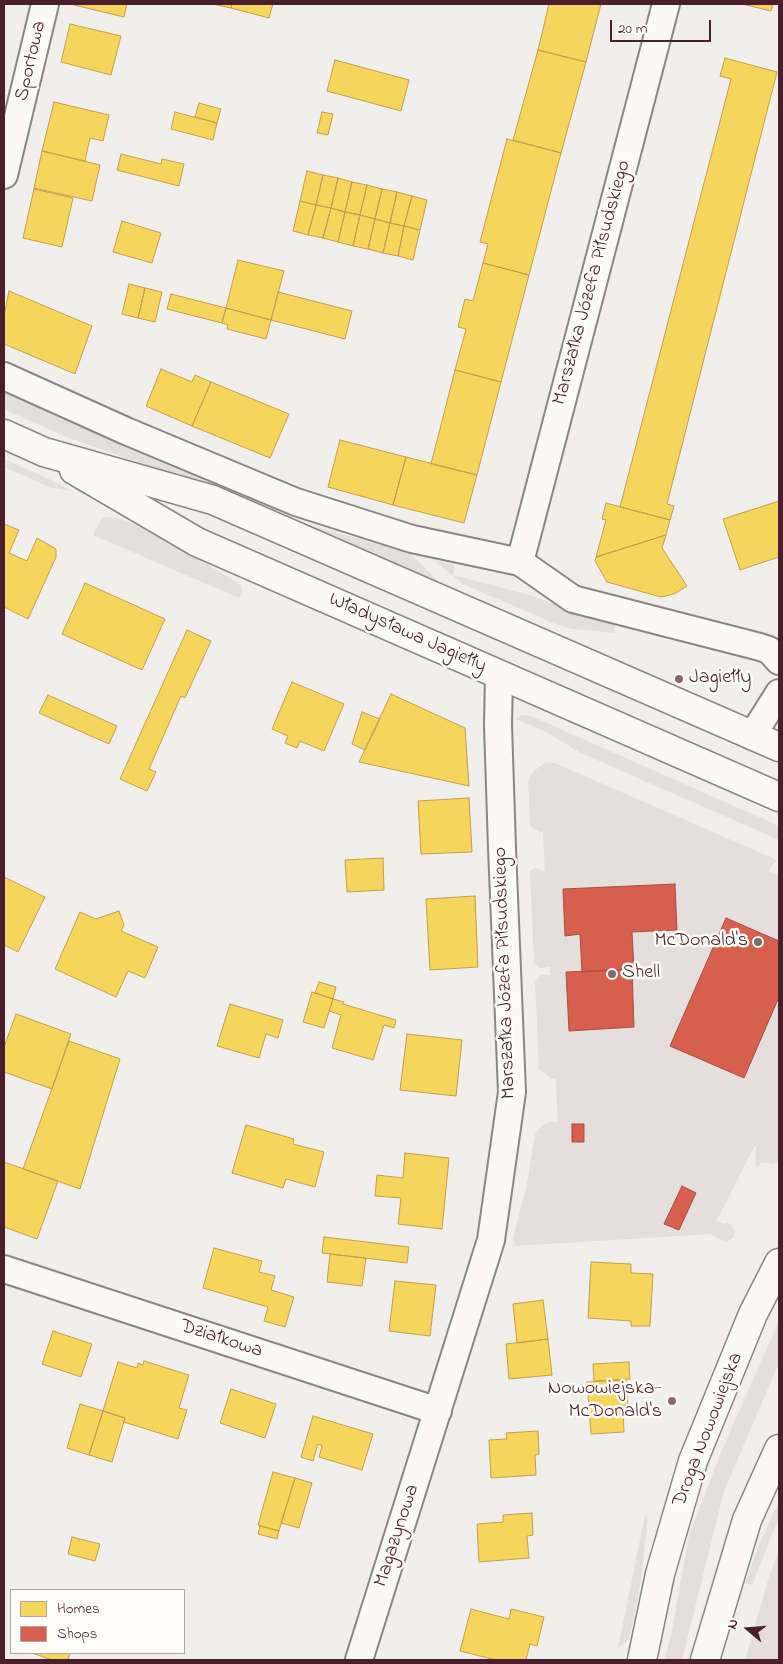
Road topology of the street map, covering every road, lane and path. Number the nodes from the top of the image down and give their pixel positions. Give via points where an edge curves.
1 (45, 4) edge
2 (666, 4) edge
3 (4, 176) edge
4 (4, 376) edge
5 (4, 434) edge
6 (44, 452) junction
7 (520, 562) junction
8 (779, 661) edge
9 (499, 675) junction
10 (779, 693) edge
11 (752, 736) junction
12 (779, 748) edge
13 (779, 797) edge
14 (779, 1263) edge
15 (4, 1269) edge
16 (438, 1411) junction
17 (779, 1449) edge
18 (358, 1660) edge
19 (642, 1660) edge
20 (705, 1660) edge

1 - 3 street, Sportowa
2 - 7 street, Marszałka Józefa Piłsudskiego
4 - 7 street via 296,502 412,538
5 - 6 main road, Władysława Jagiełły
6 - 9 main road, Władysława Jagiełły via 197,542
6 - 11 main road, Władysława Jagiełły via 213,500
7 - 8 street via 573,599 760,647 769,650
9 - 13 main road, Władysława Jagiełły
9 - 16 street, Marszałka Józefa Piłsudskiego via 512,1092 491,1240
10 - 11 street
11 - 12 main road, Władysława Jagiełły
14 - 19 main road, Droga Nowowiejska via 753,1314 693,1461 660,1574
15 - 16 street, Działkowa
16 - 18 street, Magazynowa
17 - 20 main road via 747,1520

